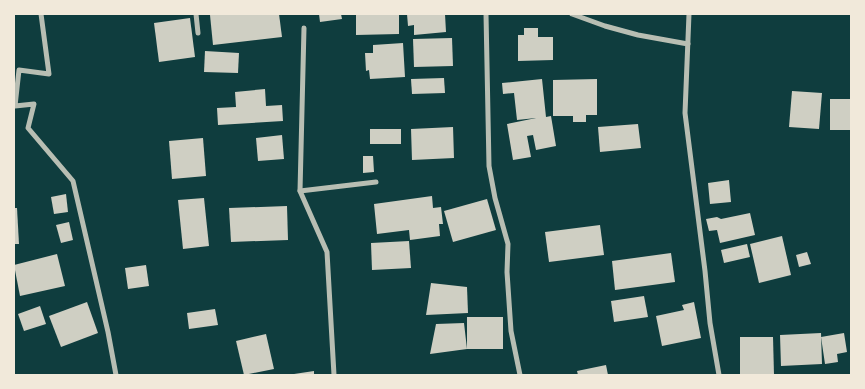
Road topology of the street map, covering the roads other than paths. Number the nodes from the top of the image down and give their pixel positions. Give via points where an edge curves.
1 (41, 14) edge
2 (196, 14) edge
3 (486, 14) edge
4 (572, 14) edge
5 (689, 14) edge
6 (304, 28) dead end
7 (198, 33) dead end
8 (688, 44) junction
9 (16, 70) edge
10 (376, 182) dead end
11 (300, 191) junction
12 (116, 375) edge
13 (334, 375) edge
14 (520, 375) edge
15 (719, 375) edge

1 - 9 street via 49,74
2 - 7 street
3 - 14 street via 490,166 508,244 511,331
4 - 8 street via 638,35
5 - 8 street
6 - 11 street
8 - 15 street via 686,112
9 - 12 street via 15,106 34,104 28,128 73,181
10 - 11 street
11 - 13 street via 327,252

